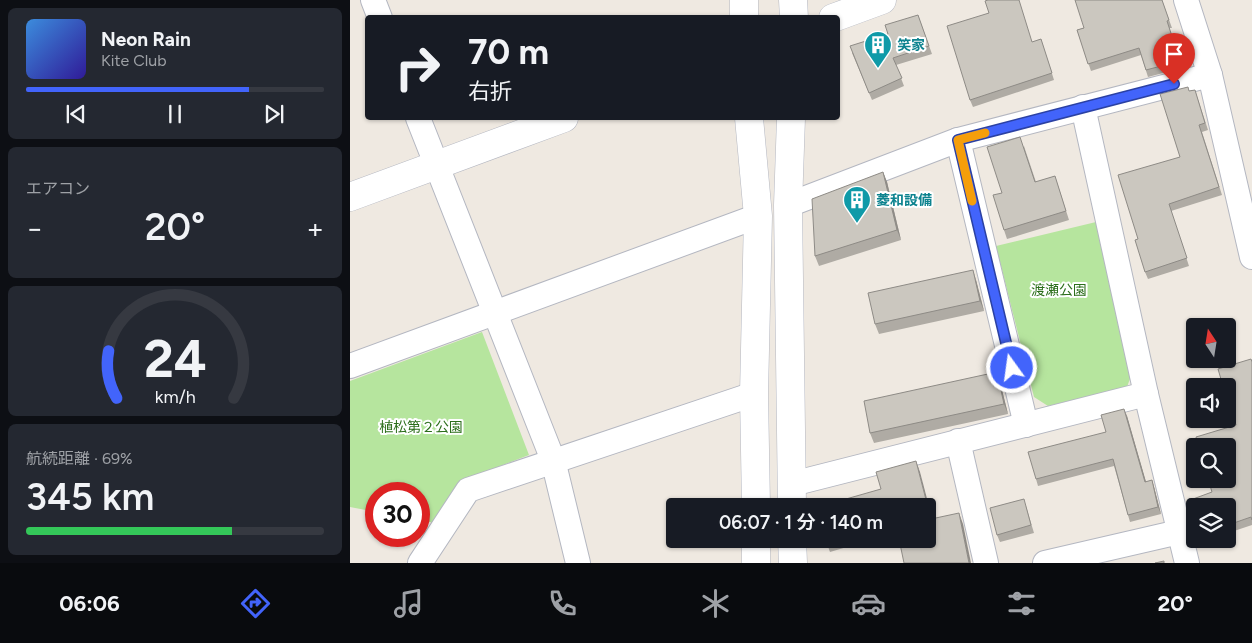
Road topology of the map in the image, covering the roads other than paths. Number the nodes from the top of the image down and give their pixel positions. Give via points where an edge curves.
1 (373, 0) edge
2 (744, 0) edge
3 (793, 0) edge
4 (882, 0) edge
5 (1186, 0) edge
6 (379, 15) edge
7 (744, 15) edge
8 (794, 15) edge
9 (840, 15) edge
10 (1210, 75) junction
11 (1083, 107) junction
12 (419, 120) edge
13 (558, 120) edge
14 (750, 120) edge
15 (791, 120) edge
16 (958, 140) junction
17 (436, 164) junction
18 (350, 197) edge
19 (788, 205) junction
20 (758, 216) junction
21 (1252, 257) edge
22 (496, 312) junction
23 (350, 366) edge
24 (754, 394) junction
25 (1146, 394) junction
26 (1026, 424) junction
27 (958, 441) junction
28 (553, 460) junction
29 (792, 495) edge
30 (756, 498) edge
31 (1180, 532) junction
32 (756, 548) edge
33 (792, 548) edge
34 (420, 563) edge
35 (578, 563) edge
36 (756, 563) edge
37 (793, 563) edge
38 (986, 563) edge
39 (1045, 563) edge
40 (1187, 563) edge

1 - 6 street
2 - 7 street
3 - 8 street
4 - 9 street
5 - 10 street
10 - 11 street
10 - 21 street
11 - 16 street
11 - 25 street
12 - 17 street
13 - 17 street
14 - 20 street
15 - 19 street
16 - 19 street
16 - 26 street
17 - 18 street
17 - 22 street
19 - 29 street
20 - 22 street
20 - 24 street
22 - 23 street
22 - 28 street
24 - 28 street
24 - 30 street
25 - 26 street
25 - 31 street
26 - 27 street
27 - 29 street
27 - 38 street
28 - 34 street via 468,490
28 - 35 street
31 - 39 street
31 - 40 street
32 - 36 street
33 - 37 street

